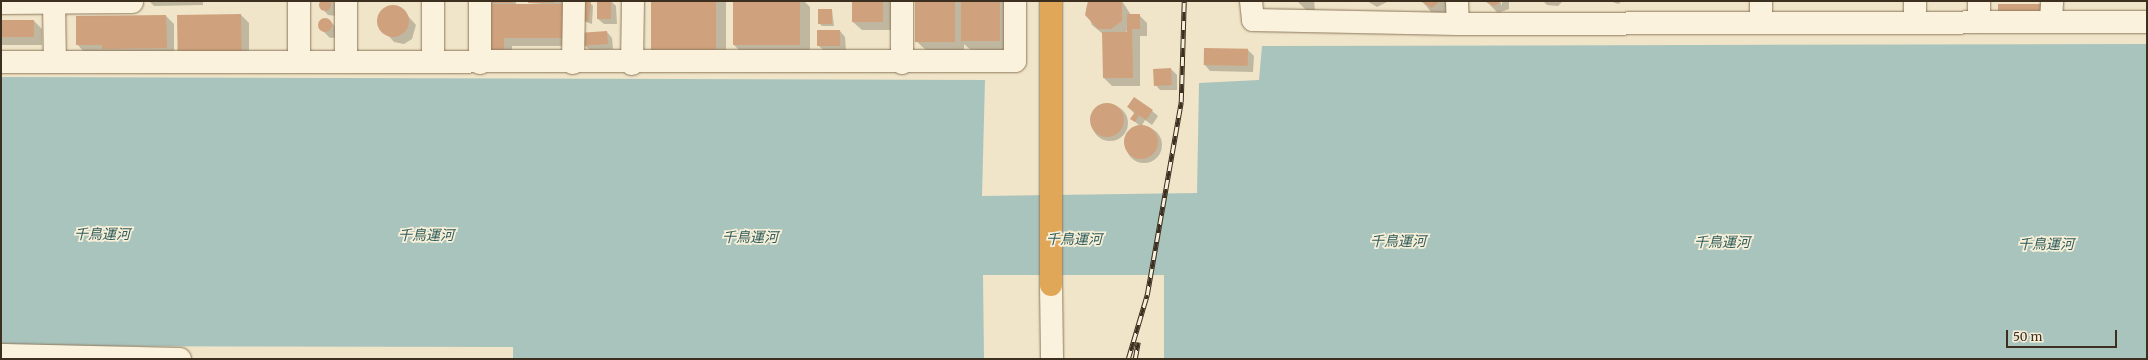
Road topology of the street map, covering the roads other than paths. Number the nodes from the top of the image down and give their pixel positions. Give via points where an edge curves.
1 (299, 1) edge
2 (346, 1) edge
3 (433, 1) edge
4 (480, 1) edge
5 (574, 1) edge
6 (633, 1) edge
7 (902, 1) edge
8 (1015, 1) edge
9 (1051, 1) edge
10 (1251, 1) edge
11 (1458, 1) edge
12 (54, 2) edge
13 (132, 2) edge
14 (1, 3) edge
15 (1761, 11) edge
16 (1979, 11) edge
17 (2051, 11) edge
18 (1915, 12) edge
19 (2147, 22) edge
20 (1458, 24) junction
21 (1, 62) edge
22 (55, 62) junction
23 (299, 62) junction
24 (346, 62) junction
25 (433, 62) junction
26 (480, 63) junction
27 (573, 63) junction
28 (902, 63) junction
29 (632, 64) junction
30 (1052, 285) joint
31 (1, 355) edge
32 (180, 359) edge
33 (1052, 359) edge

1 - 23 street
2 - 24 street
3 - 25 street
4 - 26 street
5 - 27 street
6 - 29 street
7 - 28 street
8 - 28 street via 1015,61
9 - 30 highway
10 - 20 street via 1253,20
11 - 20 street
12 - 13 street
12 - 14 street
12 - 22 street
15 - 18 street
15 - 20 street
16 - 17 street
16 - 18 street
17 - 19 street
21 - 22 street
22 - 23 street
23 - 24 street
24 - 25 street
25 - 26 street
26 - 27 street
27 - 29 street
28 - 29 street
30 - 33 street
31 - 32 street

